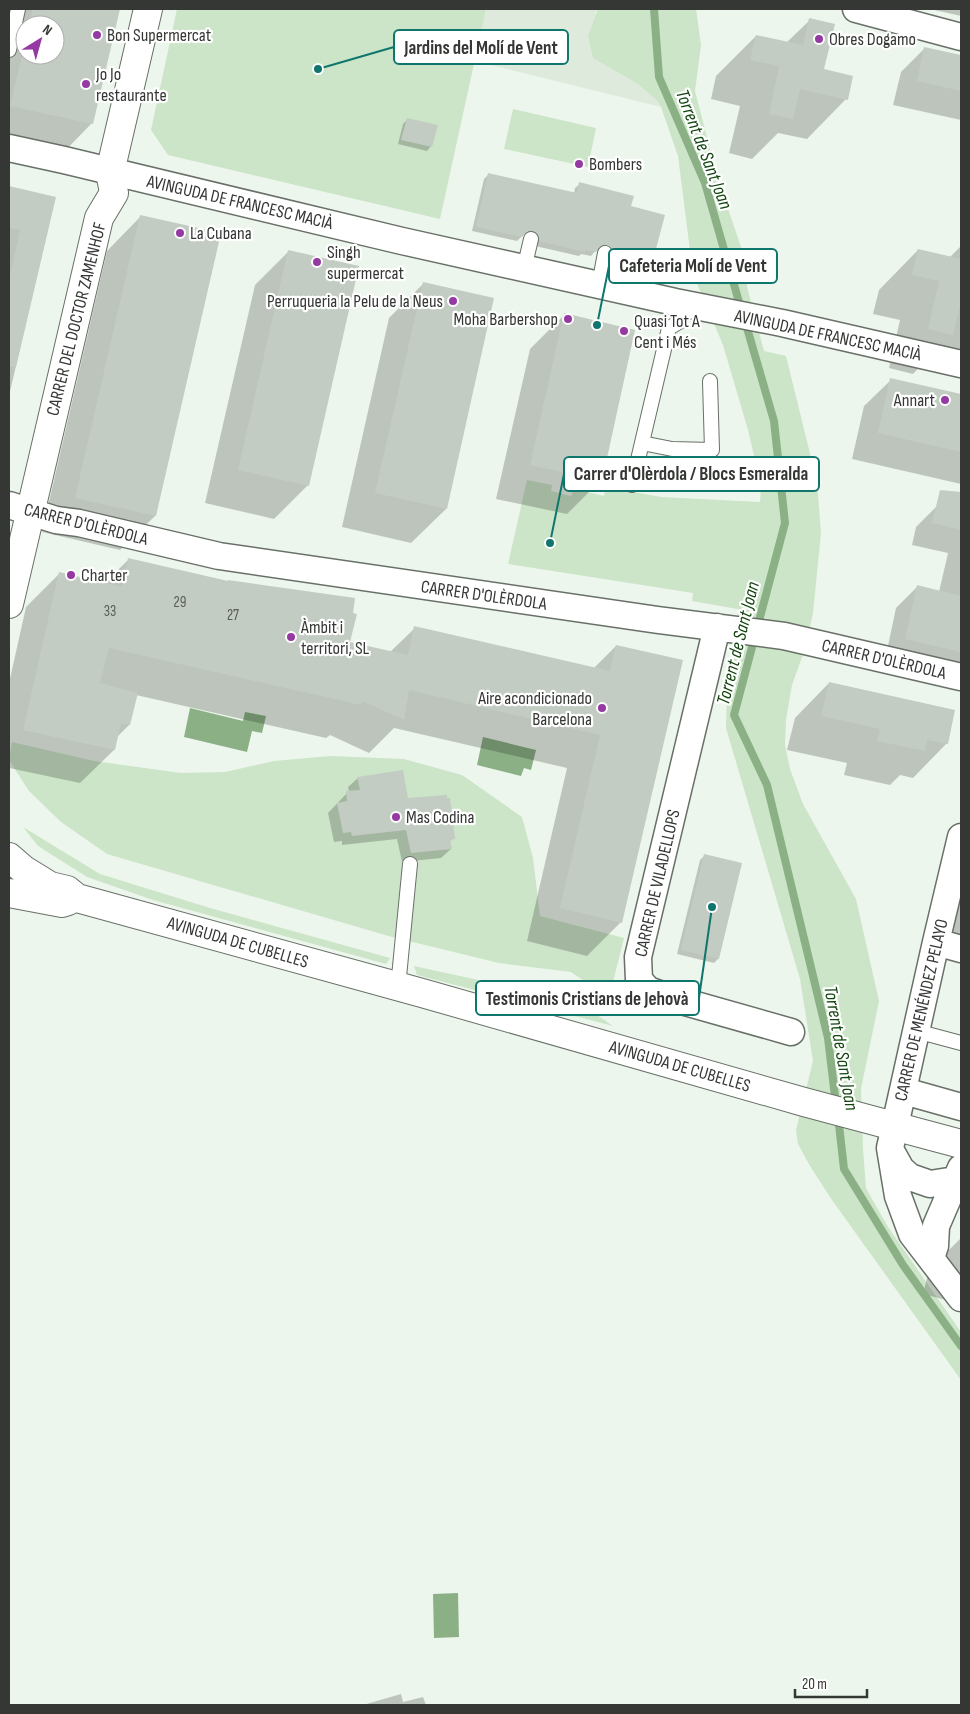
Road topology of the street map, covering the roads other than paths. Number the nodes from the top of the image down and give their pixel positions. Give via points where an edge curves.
1 (18, 9) edge
2 (148, 9) edge
3 (856, 9) edge
4 (961, 38) edge
5 (9, 50) edge
6 (9, 148) edge
7 (110, 172) junction
8 (531, 239) dead end
9 (605, 253) dead end
10 (524, 269) junction
11 (599, 285) junction
12 (685, 304) junction
13 (961, 364) edge
14 (710, 381) dead end
15 (642, 443) junction
16 (632, 485) dead end
17 (20, 509) edge
18 (9, 604) edge
19 (727, 628) junction
20 (961, 677) edge
21 (961, 837) edge
22 (9, 857) edge
23 (410, 864) dead end
24 (9, 893) edge
25 (77, 898) junction
26 (936, 942) junction
27 (961, 949) edge
28 (398, 987) junction
29 (916, 1031) junction
30 (791, 1032) dead end
31 (961, 1042) edge
32 (904, 1091) junction
33 (961, 1107) edge
34 (886, 1131) junction
35 (961, 1144) edge
36 (958, 1174) edge
37 (932, 1258) junction
38 (961, 1298) edge

1 - 5 lane
2 - 7 street, CARRER DEL DOCTOR ZAMENHOF
3 - 4 street
6 - 7 street, AVINGUDA DE FRANCESC MACIÀ
7 - 10 street, AVINGUDA DE FRANCESC MACIÀ
7 - 17 street, CARRER DEL DOCTOR ZAMENHOF via 114,193 99,218
8 - 10 lane
9 - 11 lane
10 - 11 street, AVINGUDA DE FRANCESC MACIÀ
11 - 12 street, AVINGUDA DE FRANCESC MACIÀ
12 - 13 street, AVINGUDA DE FRANCESC MACIÀ
12 - 15 lane via 679,322 669,328
14 - 15 lane via 712,450 672,449
15 - 16 lane
17 - 18 street, CARRER DEL DOCTOR ZAMENHOF
17 - 19 street, CARRER D'OLÈRDOLA via 219,556
19 - 20 street, CARRER D'OLÈRDOLA via 807,641
19 - 30 street, CARRER DE VILADELLOPS via 638,957 639,980 648,990 671,998
21 - 26 street, CARRER DE MENÉNDEZ PELAYO
22 - 25 street via 50,886 67,890
23 - 28 lane
24 - 25 street via 62,903
25 - 28 street, AVINGUDA DE CUBELLES
26 - 27 street
26 - 29 street, CARRER DE MENÉNDEZ PELAYO
28 - 34 street, AVINGUDA DE CUBELLES via 804,1102
29 - 31 lane
29 - 32 street, CARRER DE MENÉNDEZ PELAYO
32 - 33 street
32 - 34 street, CARRER DE MENÉNDEZ PELAYO
34 - 35 street, AVINGUDA DE CUBELLES
34 - 36 street via 900,1169 910,1177 930,1184
34 - 37 street via 898,1196 912,1234
36 - 37 street via 936,1226
37 - 38 street

